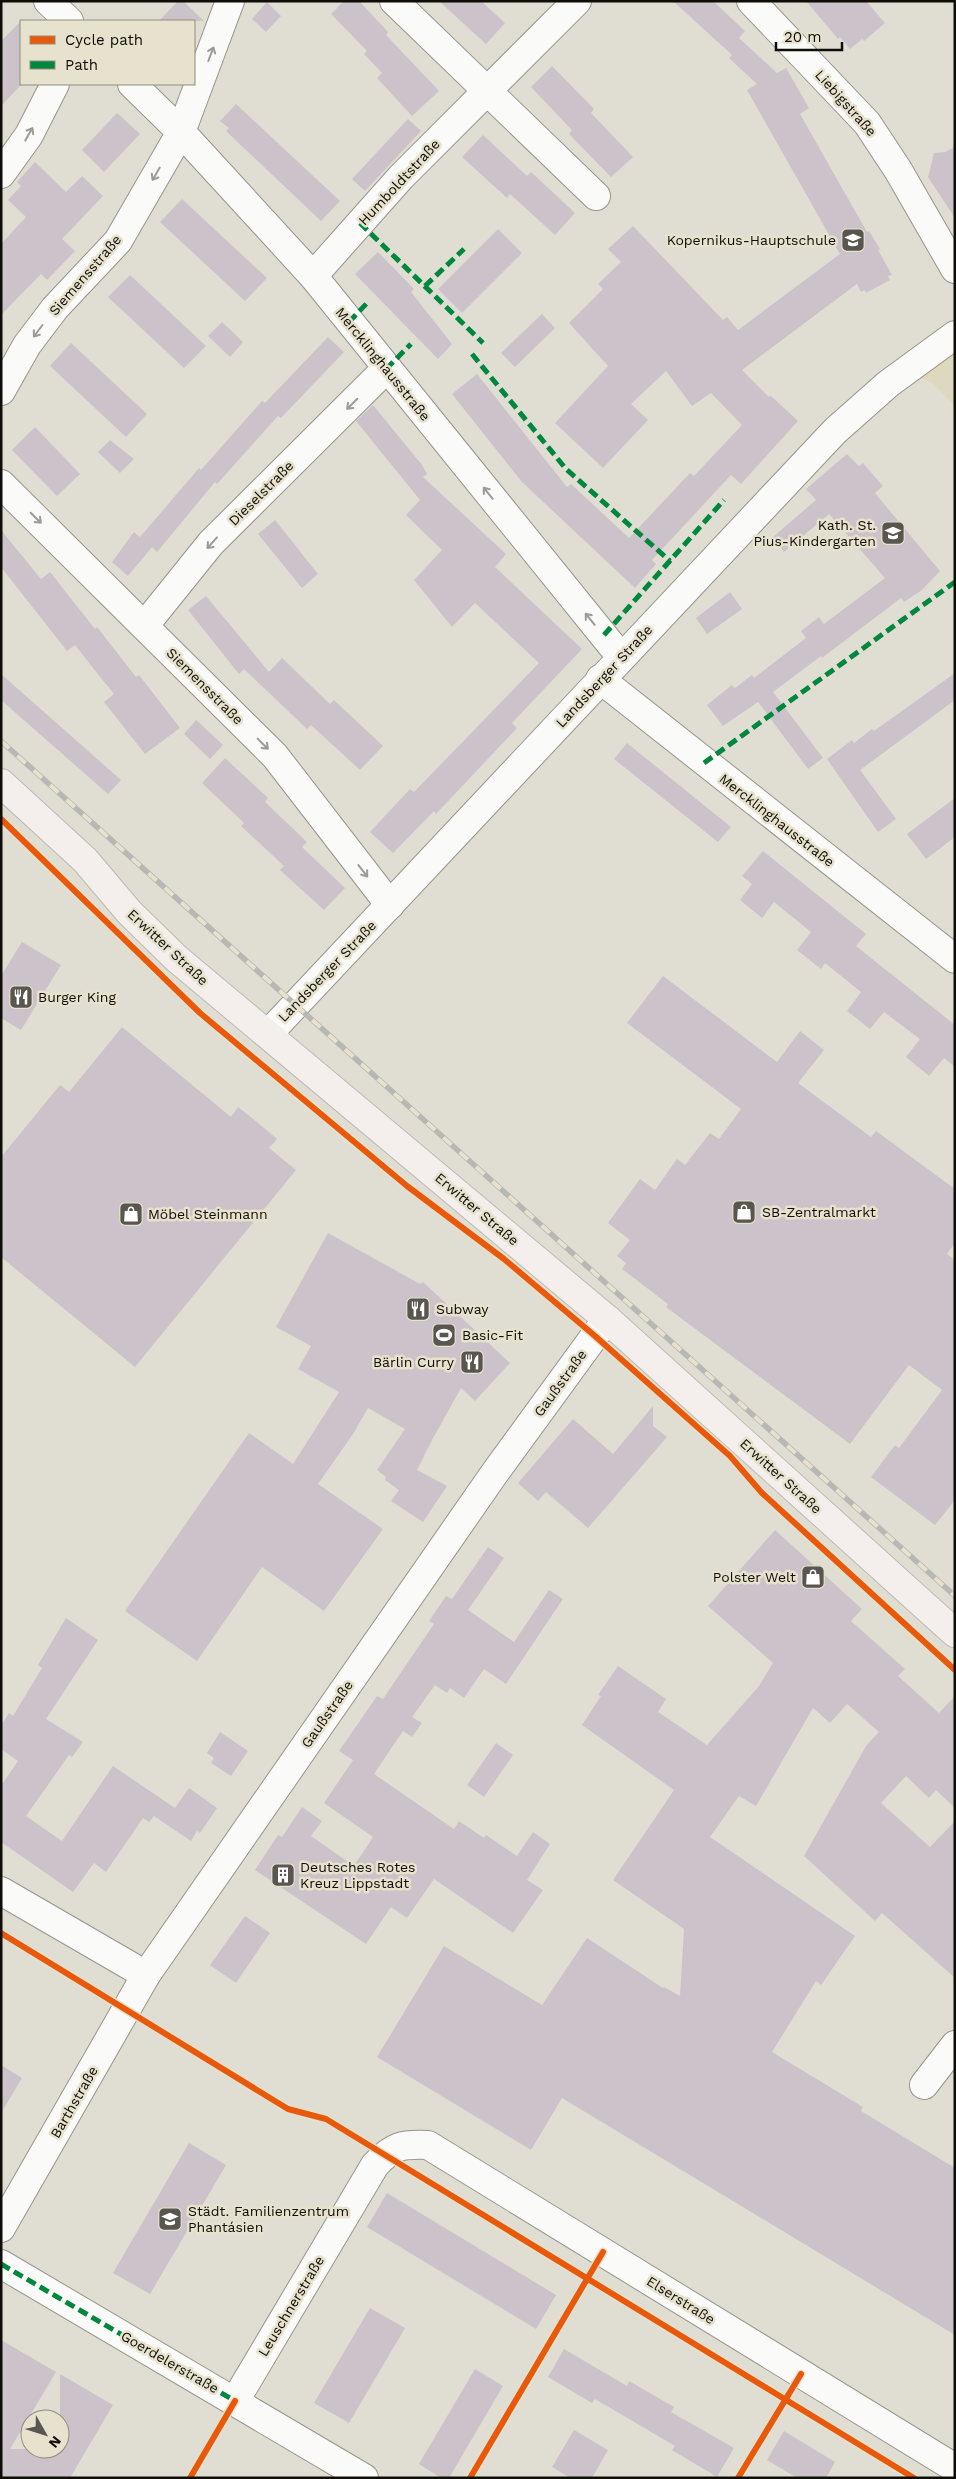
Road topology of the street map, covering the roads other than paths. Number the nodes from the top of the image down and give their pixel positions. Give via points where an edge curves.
1 (48, 1) edge
2 (230, 1) edge
3 (394, 1) edge
4 (576, 1) edge
5 (751, 1) edge
6 (68, 20) edge
7 (55, 85) edge
8 (133, 85) edge
9 (487, 90) junction
10 (181, 132) junction
11 (1, 174) edge
12 (596, 196) dead end
13 (955, 269) edge
14 (313, 276) junction
15 (955, 335) edge
16 (386, 369) junction
17 (1, 391) edge
18 (1, 484) edge
19 (145, 625) junction
20 (621, 657) junction
21 (600, 679) junction
22 (1, 783) edge
23 (390, 905) junction
24 (955, 960) edge
25 (269, 1033) junction
26 (607, 1319) junction
27 (955, 1633) edge
28 (1, 1891) edge
29 (146, 1975) junction
30 (955, 2045) edge
31 (924, 2085) dead end
32 (403, 2144) joint
33 (1, 2228) edge
34 (1, 2264) edge
35 (235, 2400) junction
36 (955, 2468) edge
37 (364, 2478) edge

1 - 6 street
10 -> 2 street, Siemensstraße
3 - 9 street
4 - 9 street, Humboldtstraße
5 - 13 street, Liebigstraße via 868,123
11 -> 7 street via 29,134
8 - 10 street, Mercklinghausstraße
9 - 12 street
9 - 14 street, Humboldtstraße via 401,177
10 - 14 street, Mercklinghausstraße
10 -> 17 street, Siemensstraße via 118,241 55,308 27,345
14 - 16 street, Mercklinghausstraße
15 - 20 street, Landsberger Straße via 888,384 835,431
16 -> 19 street, Dieselstraße via 211,543
20 -> 16 street, Mercklinghausstraße
18 -> 19 street, Siemensstraße
19 -> 23 street, Siemensstraße via 275,756
20 - 21 street, Landsberger Straße
21 - 23 street, Landsberger Straße
21 - 24 street, Mercklinghausstraße
22 - 25 main road, Erwitter Straße via 85,860 129,912 176,958
23 - 25 street, Landsberger Straße
25 - 26 main road, Erwitter Straße
26 - 27 main road, Erwitter Straße
26 - 29 street, Gaußstraße via 494,1474
28 - 29 street
29 - 33 street, Barthstraße
30 - 31 street
32 - 35 street, Leuschnerstraße via 384,2155 375,2165
32 - 36 street, Elserstraße via 428,2145
34 - 35 street, Goerdelerstraße
35 - 37 street, Goerdelerstraße

